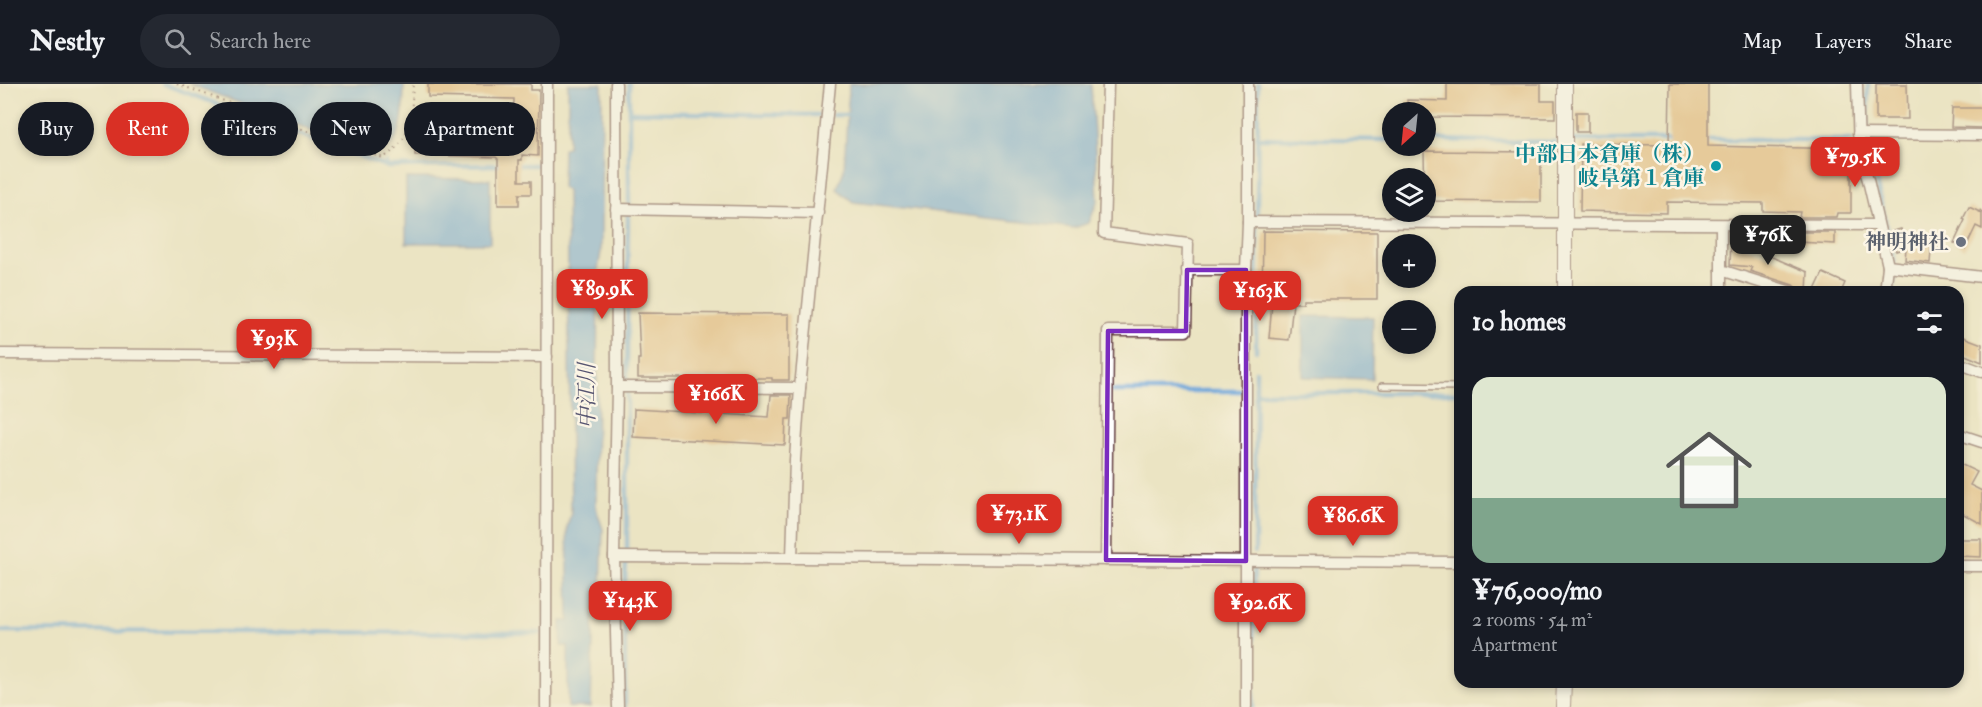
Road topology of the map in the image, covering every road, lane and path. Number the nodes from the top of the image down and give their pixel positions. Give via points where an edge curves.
1 (177, 84) edge
2 (413, 84) edge
3 (547, 84) edge
4 (616, 84) edge
5 (830, 84) edge
6 (1108, 84) edge
7 (1248, 84) edge
8 (1565, 84) edge
9 (1857, 84) edge
10 (1858, 134) junction
11 (1982, 135) edge
12 (616, 209) junction
13 (818, 213) junction
14 (1248, 222) junction
15 (1565, 224) junction
16 (1720, 225) junction
17 (1877, 225) junction
18 (1888, 266) junction
19 (1187, 270) junction
20 (1246, 270) junction
21 (1721, 270) junction
22 (1982, 277) edge
23 (1565, 286) edge
24 (1721, 286) edge
25 (1772, 286) edge
26 (1886, 286) edge
27 (0, 354) edge
28 (547, 357) junction
29 (1964, 365) edge
30 (1982, 372) edge
31 (1382, 386) dead end
32 (617, 387) junction
33 (1454, 387) edge
34 (800, 388) junction
35 (1964, 436) edge
36 (1982, 442) edge
37 (615, 557) junction
38 (792, 558) junction
39 (1106, 560) junction
40 (1246, 561) junction
41 (1454, 562) edge
42 (1964, 566) edge
43 (1982, 566) edge
44 (1564, 688) edge
45 (546, 707) edge
46 (618, 707) edge
47 (1246, 707) edge
48 (1563, 707) edge

1 - 2 path via 383,158 404,138 411,120
3 - 28 street
4 - 12 street
5 - 13 street
6 - 19 street via 1104,233 1188,244
7 - 14 street
8 - 15 street
9 - 10 street
10 - 11 street
10 - 17 street
12 - 13 street
12 - 32 street
13 - 34 street
14 - 15 street
14 - 20 street
15 - 16 street
15 - 23 street
16 - 17 street
16 - 21 street
17 - 18 street
18 - 22 street
18 - 26 street
19 - 20 street
19 - 39 street via 1186,332 1108,331
20 - 40 street
21 - 24 street
21 - 25 street
27 - 28 street
28 - 45 street
29 - 30 street
31 - 33 lane
32 - 34 street
32 - 37 street
34 - 38 street
35 - 36 street
37 - 38 street
37 - 46 street
38 - 39 street
39 - 40 street
40 - 41 street
40 - 47 street
42 - 43 street
44 - 48 street

